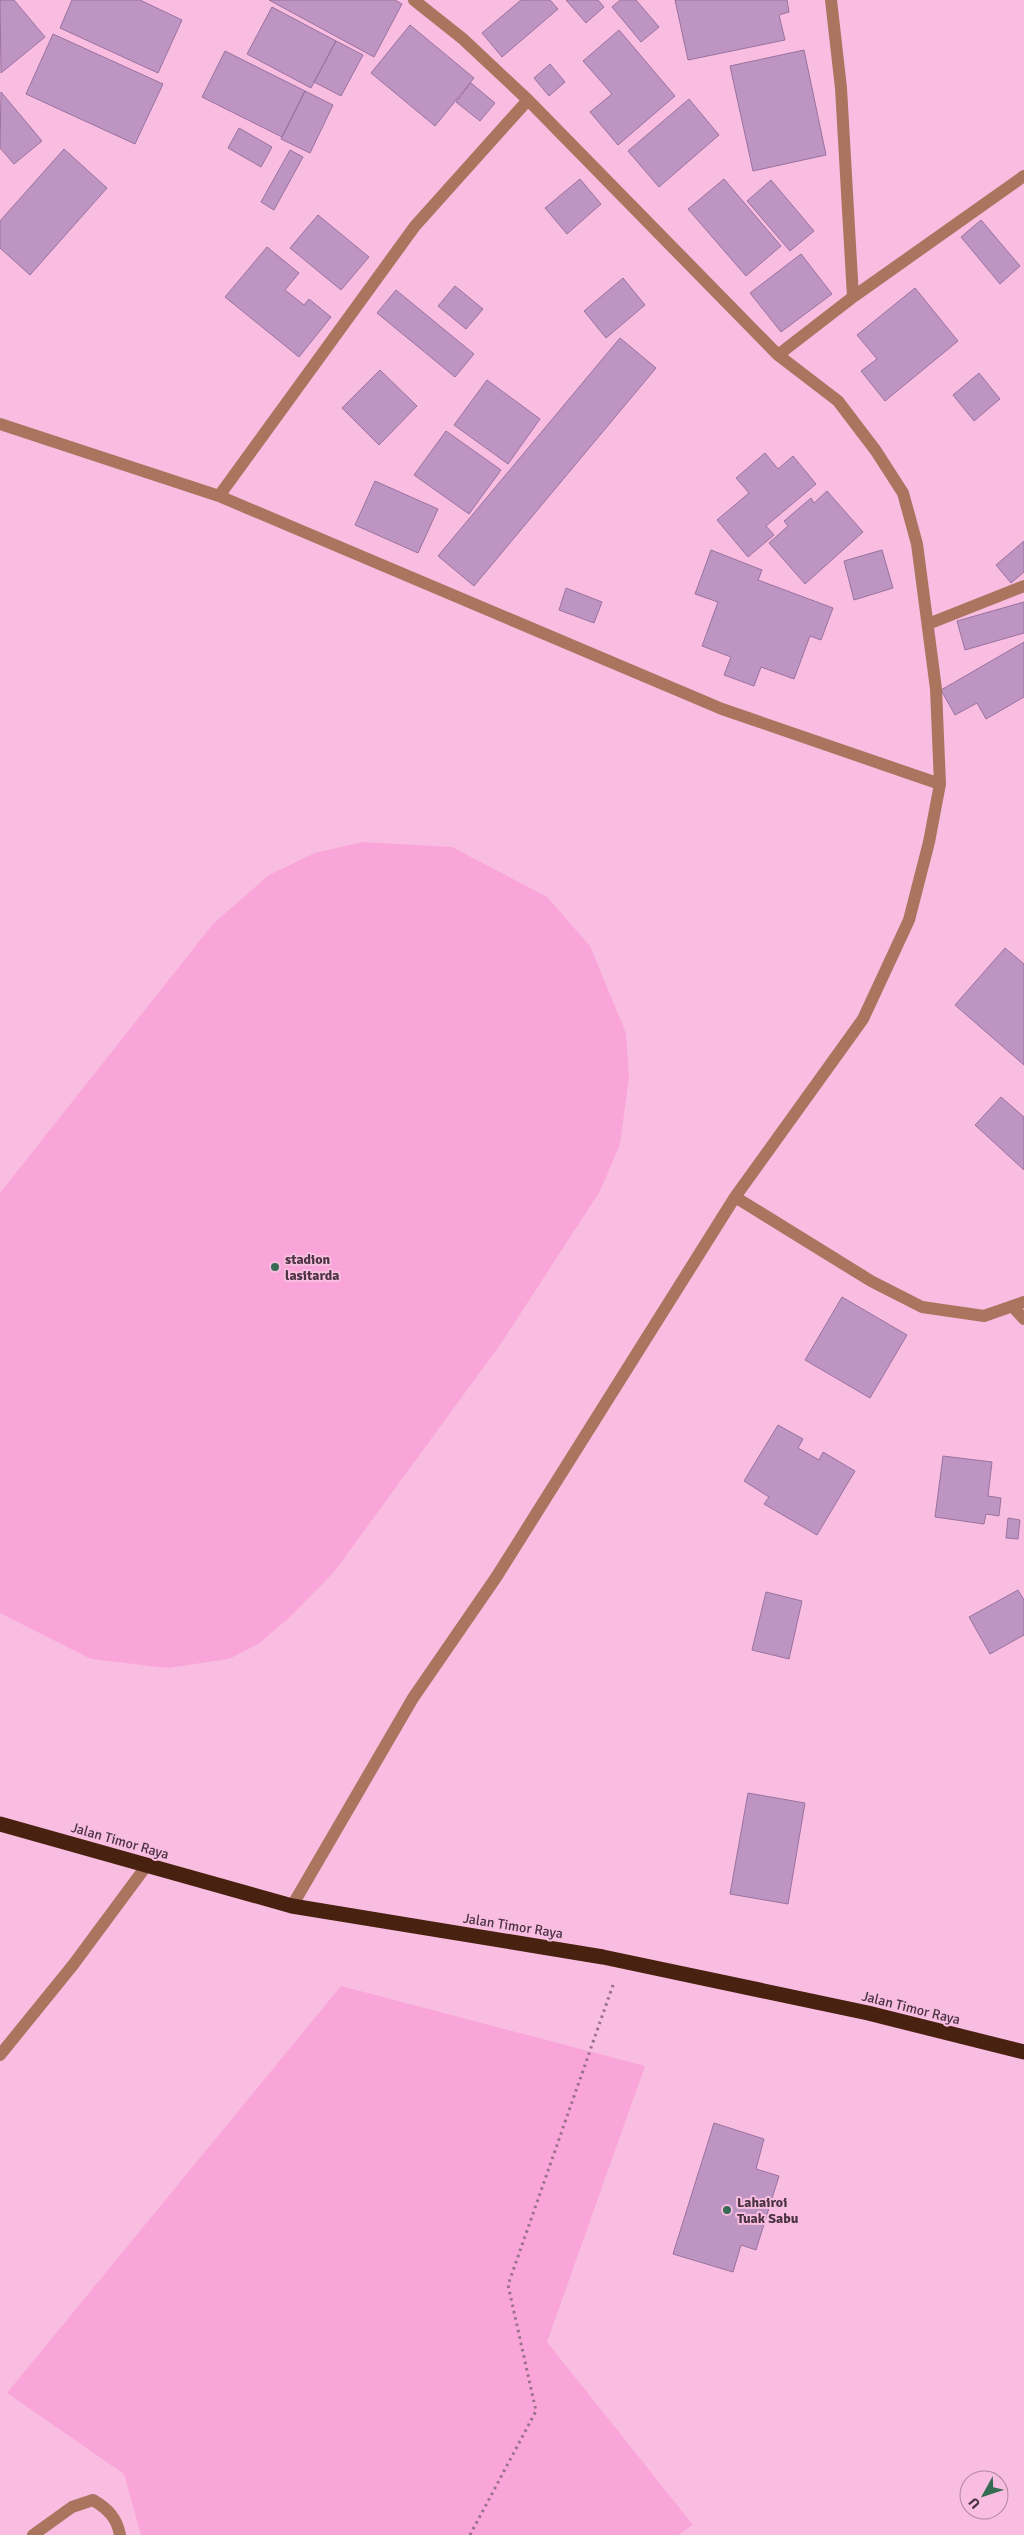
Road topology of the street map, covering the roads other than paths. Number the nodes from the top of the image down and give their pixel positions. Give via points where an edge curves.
1 (414, 0) edge
2 (830, 0) edge
3 (528, 100) junction
4 (1024, 176) edge
5 (853, 298) junction
6 (778, 354) junction
7 (0, 424) edge
8 (219, 496) junction
9 (1024, 586) edge
10 (928, 624) junction
11 (940, 784) junction
12 (735, 1197) junction
13 (1018, 1304) edge
14 (1024, 1319) edge
15 (0, 1824) edge
16 (147, 1865) junction
17 (292, 1906) junction
18 (1024, 2052) edge
19 (0, 2054) edge
20 (33, 2535) edge
21 (120, 2535) edge

1 - 3 street via 463,39
2 - 5 street via 841,88
3 - 6 street
3 - 8 street via 415,226
4 - 5 street
5 - 6 street
6 - 10 street via 838,401 903,492 917,544
7 - 8 street
8 - 11 street via 722,709
9 - 10 street
10 - 11 street via 936,689
11 - 12 street via 909,920 863,1019
12 - 13 street via 871,1281 922,1307 984,1316
12 - 17 street via 497,1576 413,1698
13 - 14 street
15 - 16 highway, Jalan Timor Raya
16 - 17 highway, Jalan Timor Raya
16 - 19 street via 74,1965
17 - 18 highway, Jalan Timor Raya via 621,1961 868,2013
20 - 21 street via 72,2507 94,2500 109,2510

